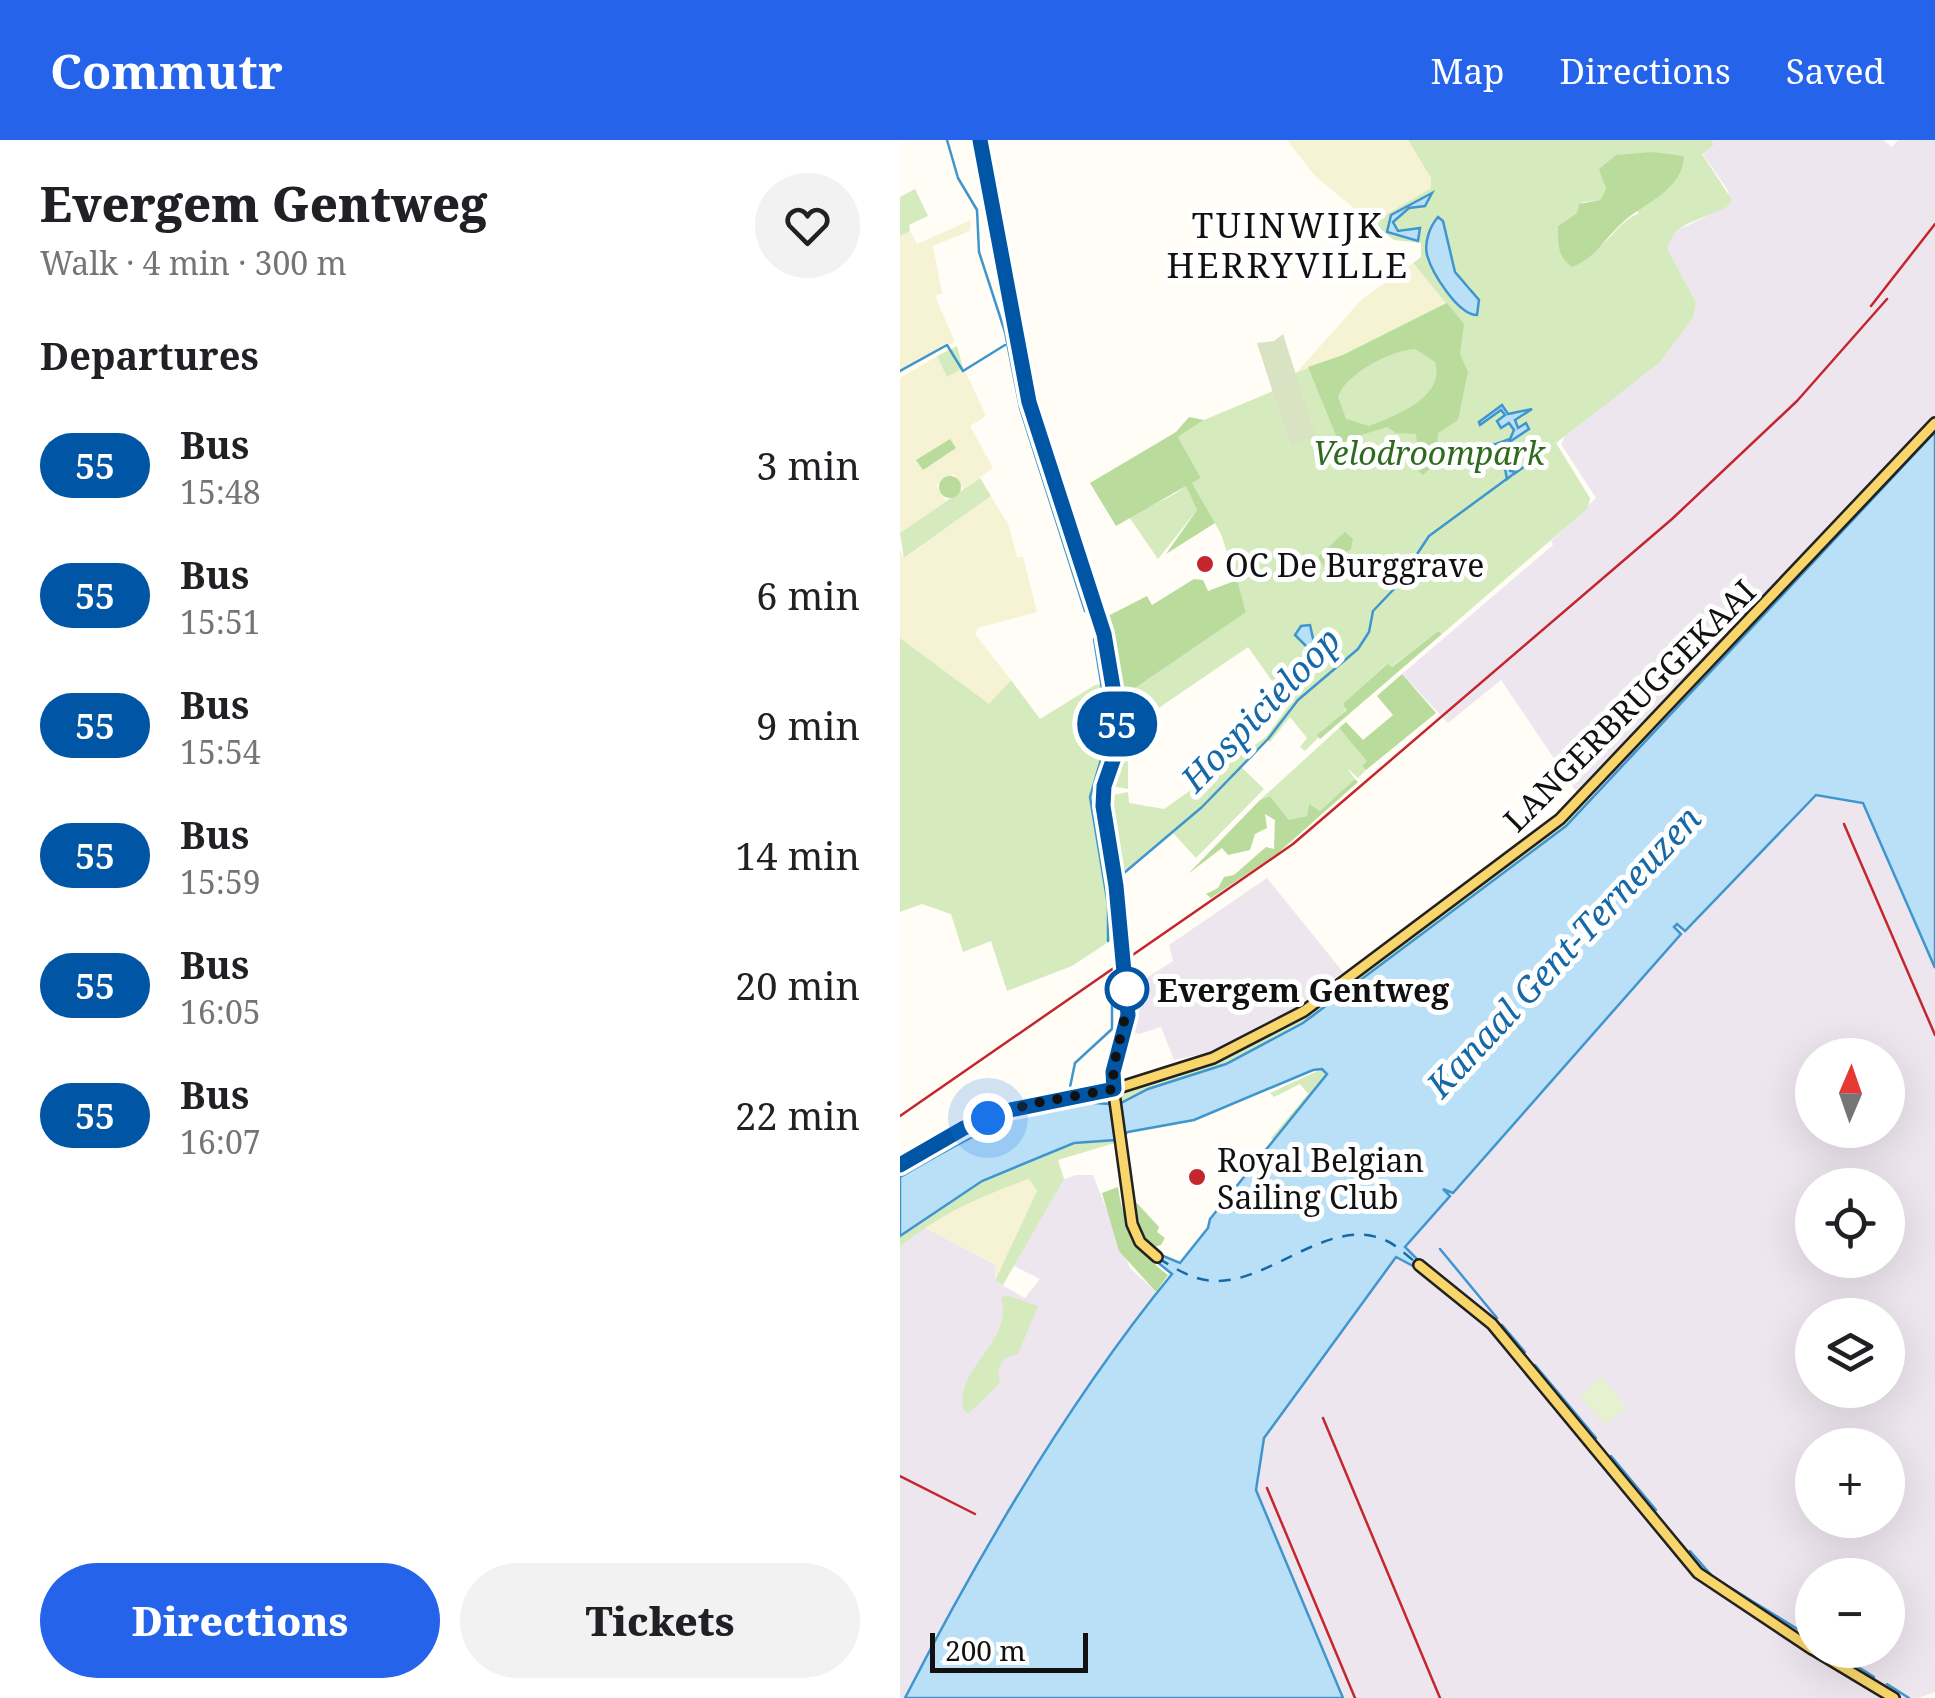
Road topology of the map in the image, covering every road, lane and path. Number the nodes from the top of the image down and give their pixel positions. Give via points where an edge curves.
1 (980, 140) edge
2 (1935, 423) edge
3 (1114, 1089) junction
4 (900, 1165) edge
5 (1157, 1258) dead end
6 (1419, 1265) dead end
7 (1795, 1638) edge
8 (1843, 1668) edge
9 (1894, 1698) edge

1 - 3 main road via 1029,402 1104,634 1119,736 1103,806 1128,1015
2 - 3 main road, LANGERBRUGGEKAAI via 1531,843 1289,1020 1232,1051
3 - 4 main road, LANGERBRUGGEKAAI via 1010,1110
3 - 5 main road via 1132,1224
6 - 7 main road via 1477,1308 1698,1574
8 - 9 main road

